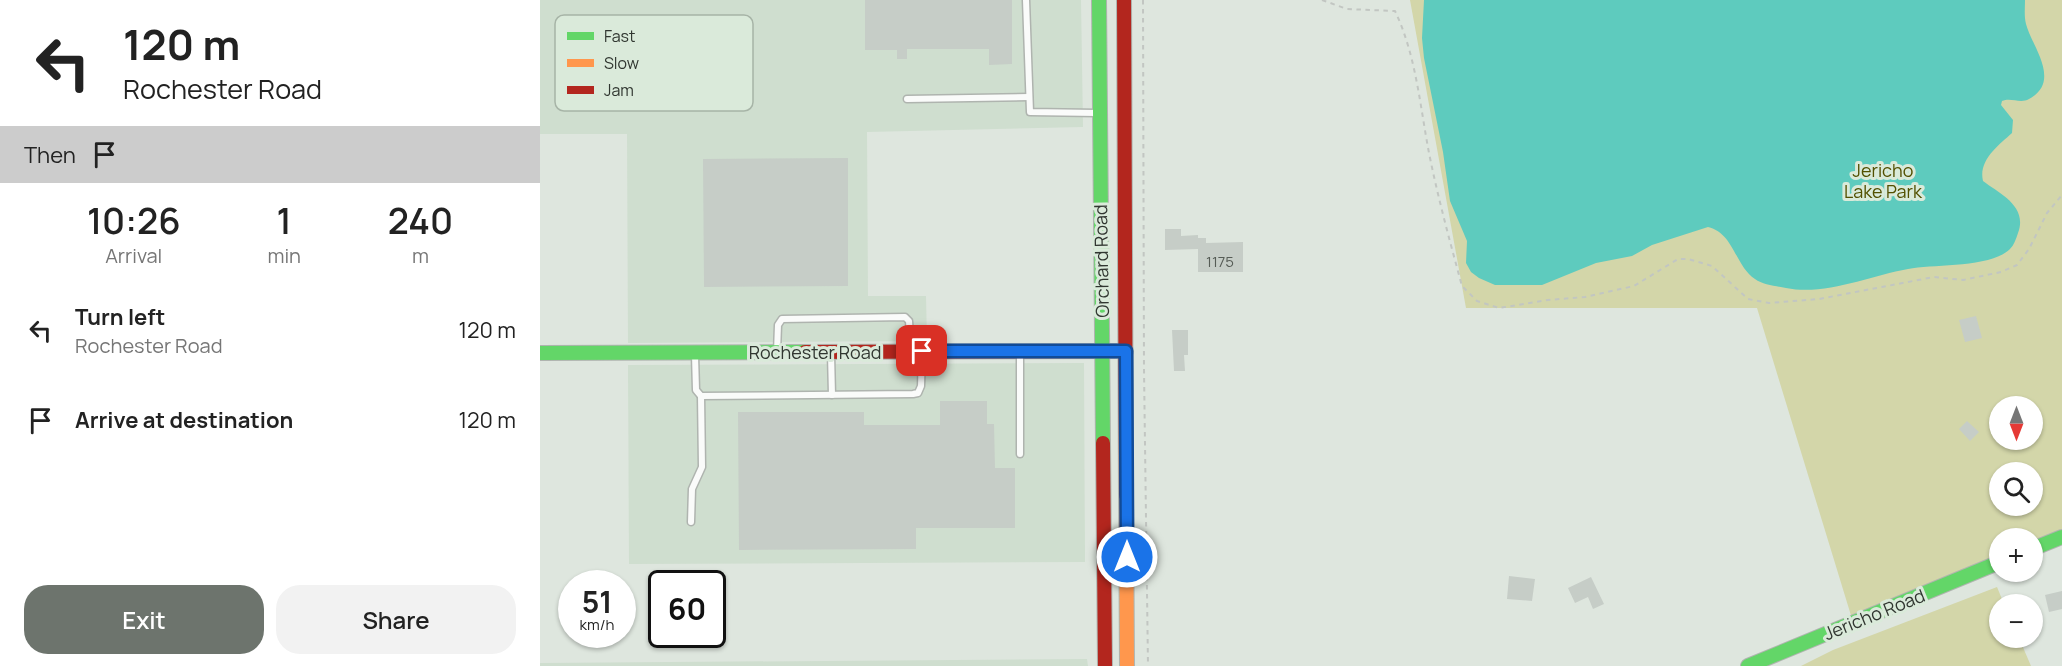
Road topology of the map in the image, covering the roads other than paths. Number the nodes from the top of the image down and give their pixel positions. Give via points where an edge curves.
1 (1026, 0) edge
2 (1099, 0) edge
3 (1124, 0) edge
4 (1029, 97) junction
5 (906, 99) dead end
6 (1100, 113) junction
7 (1020, 351) junction
8 (1102, 351) junction
9 (1126, 351) junction
10 (695, 352) junction
11 (777, 352) junction
12 (831, 352) junction
13 (916, 352) junction
14 (540, 353) edge
15 (832, 395) junction
16 (701, 396) junction
17 (1020, 454) dead end
18 (692, 522) dead end
19 (2062, 537) edge
20 (2043, 545) edge
21 (1989, 567) edge
22 (1105, 666) edge
23 (1127, 666) edge
24 (1748, 666) edge

1 - 4 lane
2 - 6 main road, Orchard Road
3 - 9 main road, Orchard Road
4 - 5 lane
4 - 6 lane via 1030,112
6 - 8 main road, Orchard Road
7 - 8 main road, Rochester Road
7 - 13 main road, Rochester Road
7 - 17 lane
8 - 9 main road, Rochester Road
8 - 22 main road, Orchard Road
9 - 23 main road, Orchard Road
10 - 11 main road, Rochester Road
10 - 14 main road, Rochester Road
10 - 16 lane via 696,390
11 - 12 main road, Rochester Road
11 - 13 lane via 778,325 782,319 905,317
12 - 13 main road, Rochester Road
12 - 15 lane
13 - 15 lane via 921,386 918,393
15 - 16 lane
16 - 18 lane via 702,467 692,489
19 - 20 main road
21 - 24 main road, Jericho Road

